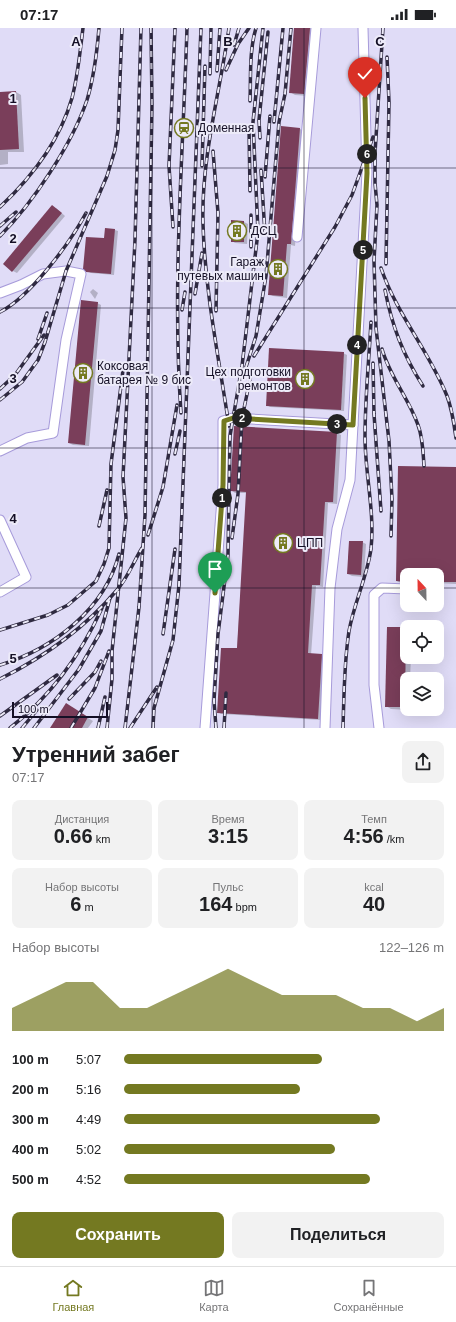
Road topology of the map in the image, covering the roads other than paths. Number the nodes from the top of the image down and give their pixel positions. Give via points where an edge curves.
1 (316, 28) edge
2 (363, 28) edge
3 (297, 237) dead end
4 (0, 293) edge
5 (353, 425) junction
6 (0, 451) edge
7 (0, 520) edge
8 (400, 589) edge
9 (0, 592) edge
10 (205, 728) edge
11 (326, 728) edge
12 (379, 728) edge

1 - 3 lane
2 - 5 lane via 367,173
4 - 6 lane via 43,274 66,271 81,274 66,340 53,433 27,438
5 - 10 lane via 233,418 224,421 223,485
5 - 11 lane via 350,480 337,529 330,588
7 - 9 lane via 26,577
8 - 12 lane via 382,588 374,595 374,685

